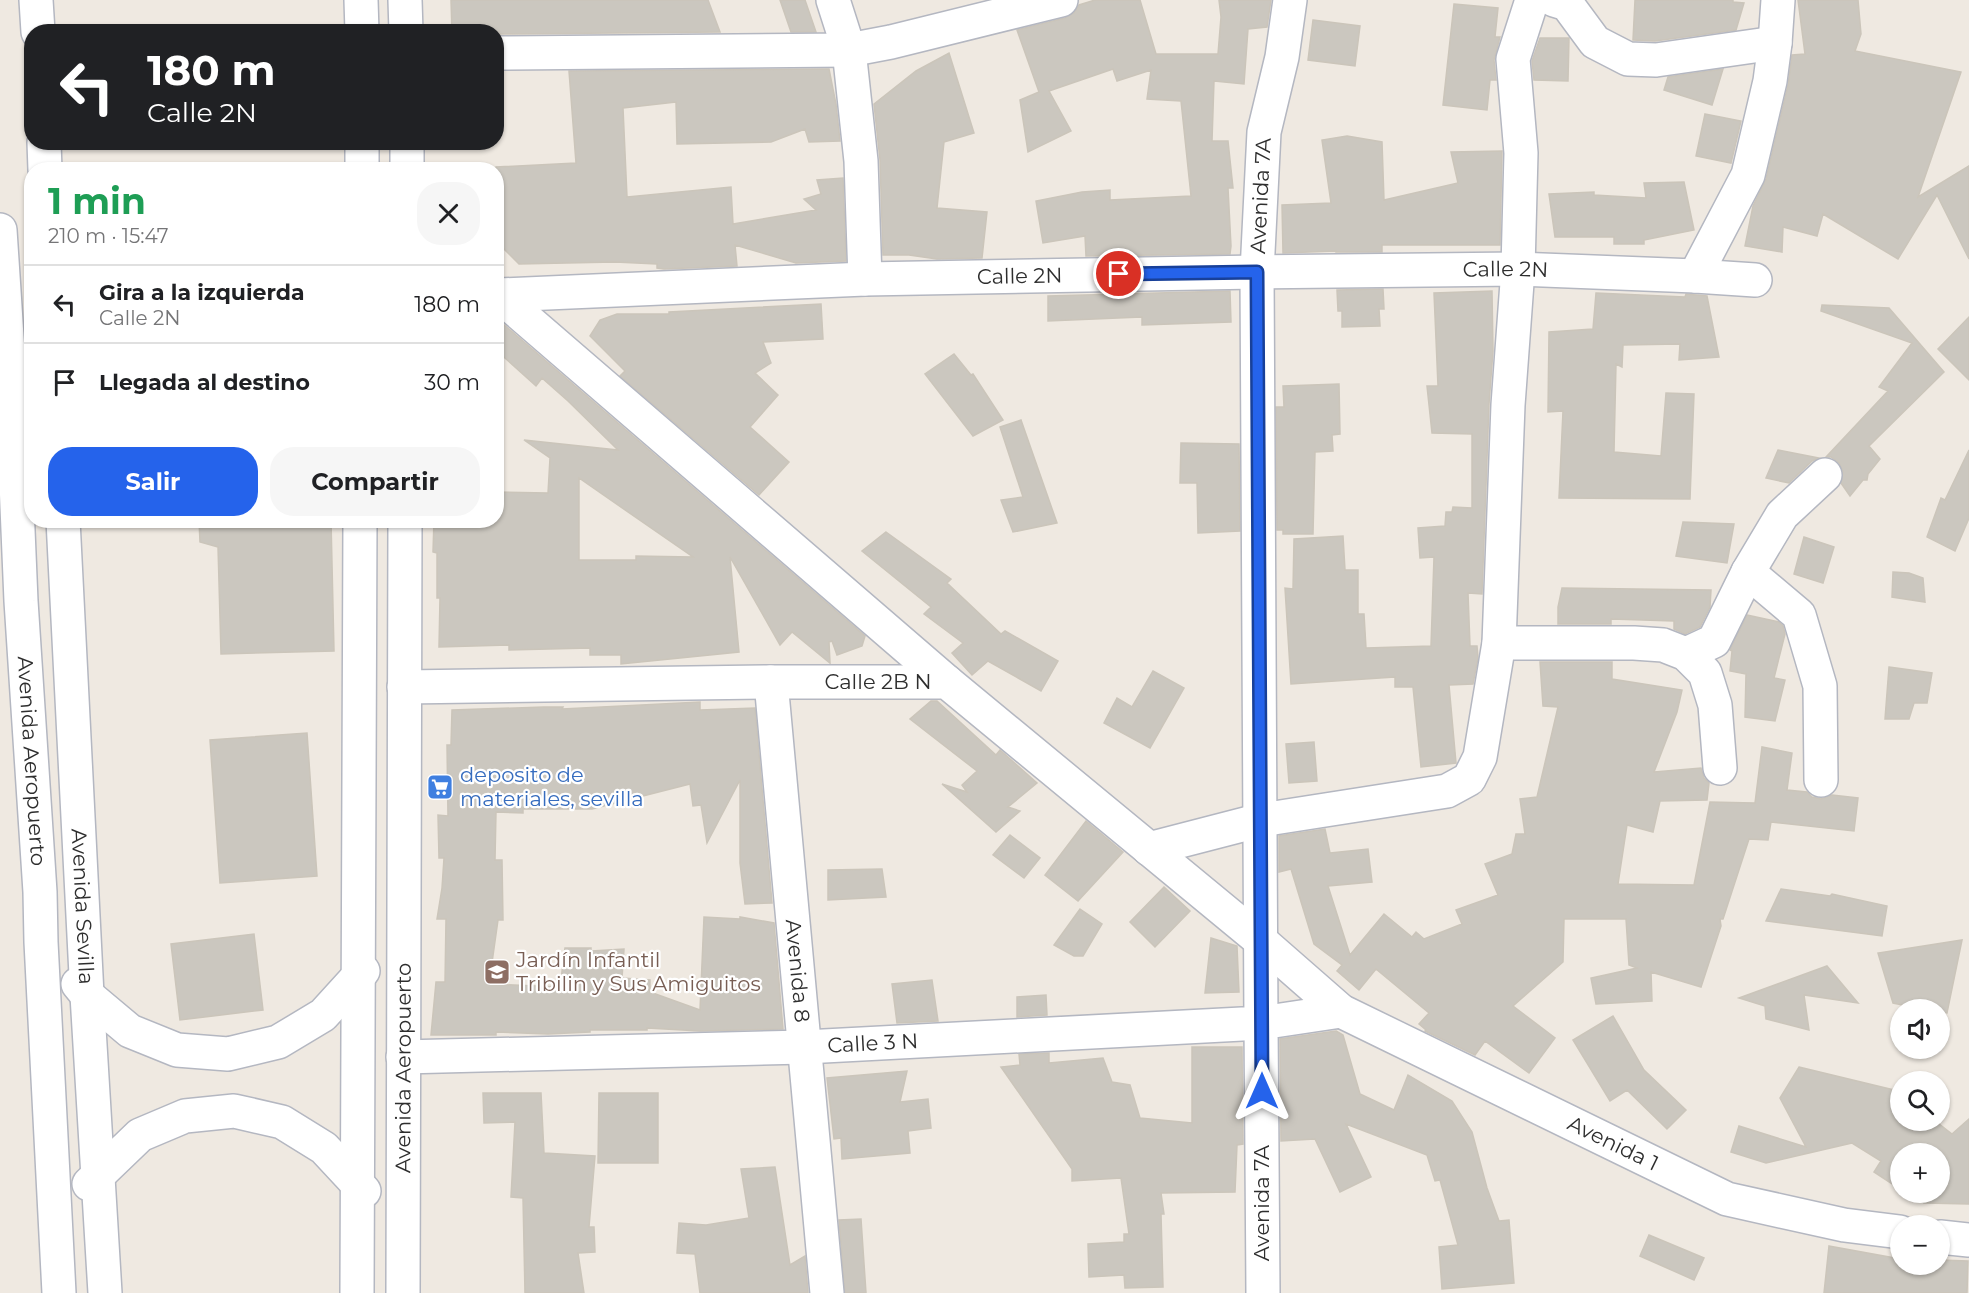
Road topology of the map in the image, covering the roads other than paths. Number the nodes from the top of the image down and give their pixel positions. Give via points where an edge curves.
1 (36, 0) edge
2 (361, 0) edge
3 (405, 0) edge
4 (833, 0) edge
5 (1061, 0) edge
6 (1290, 0) edge
7 (1532, 0) edge
8 (1554, 0) edge
9 (1778, 0) edge
10 (38, 24) edge
11 (362, 24) edge
12 (406, 24) edge
13 (1775, 44) junction
14 (849, 50) junction
15 (504, 53) edge
16 (0, 230) edge
17 (1518, 269) junction
18 (1257, 272) junction
19 (1695, 276) junction
20 (865, 279) junction
21 (1755, 280) dead end
22 (504, 294) edge
23 (504, 299) edge
24 (7, 459) edge
25 (1825, 475) dead end
26 (63, 528) edge
27 (360, 528) edge
28 (405, 528) edge
29 (1749, 572) junction
30 (1499, 643) junction
31 (1686, 654) junction
32 (771, 682) junction
33 (947, 682) junction
34 (404, 687) junction
35 (1720, 768) dead end
36 (1821, 780) dead end
37 (1261, 820) junction
38 (1149, 849) junction
39 (403, 928) junction
40 (1261, 941) junction
41 (40, 942) junction
42 (357, 977) junction
43 (87, 995) junction
44 (1341, 1011) junction
45 (1262, 1023) junction
46 (805, 1047) junction
47 (403, 1057) junction
48 (98, 1173) junction
49 (357, 1184) junction
50 (55, 1221) junction
51 (403, 1229) junction
52 (1890, 1231) edge
53 (1950, 1238) edge
54 (1969, 1240) edge
55 (59, 1293) edge
56 (105, 1293) edge
57 (357, 1293) edge
58 (403, 1293) edge
59 (827, 1293) edge
60 (1263, 1293) edge

1 - 10 street
2 - 11 street
3 - 12 street
4 - 14 street
5 - 14 street
6 - 18 street, Avenida 7A via 1282,57 1264,132
7 - 17 street via 1512,59 1521,153
8 - 13 street via 1567,4 1595,42 1628,59 1656,60
9 - 13 street
13 - 19 street via 1748,175
14 - 15 street
14 - 20 street via 861,161
16 - 24 street, Avenida Aeropuerto
17 - 18 street, Calle 2N
17 - 19 street, Calle 2N
17 - 30 street via 1508,405
18 - 20 street, Calle 2N
18 - 37 street, Avenida 7A
19 - 21 street, Calle 2N
20 - 22 street, Calle 2N
23 - 33 street
24 - 41 street, Avenida Aeropuerto via 21,601
25 - 29 street via 1782,515
26 - 43 street, Avenida Sevilla
27 - 42 street
28 - 34 street, Avenida Aeropuerto
29 - 31 street via 1714,641
29 - 36 street via 1799,615 1820,686
30 - 31 street via 1634,643 1663,645
30 - 37 street via 1480,757 1469,779 1447,791
31 - 35 street via 1705,673 1715,705
32 - 33 street, Calle 2B N
32 - 34 street, Calle 2B N
32 - 46 street, Avenida 8
33 - 38 street, Calle 2B N
34 - 39 street, Avenida Aeropuerto
37 - 38 street
37 - 40 street, Avenida 7A
38 - 40 street, Calle 2B N
39 - 42 street
39 - 47 street, Avenida Aeropuerto
40 - 44 street, Calle 2B N
40 - 45 street, Avenida 7A
41 - 43 street
41 - 50 street, Avenida Aeropuerto
42 - 43 street via 322,1015 278,1042 228,1054 177,1050 129,1031
42 - 49 street
43 - 48 street, Avenida Sevilla
44 - 45 street, Calle 3 N
44 - 52 street, Avenida 1 via 1727,1199 1844,1225
45 - 46 street, Calle 3 N
45 - 60 street, Avenida 7A
46 - 47 street, Calle 3 N
46 - 59 street, Avenida 8
47 - 51 street, Avenida Aeropuerto
48 - 49 street via 140,1135 185,1116 234,1111 282,1122 316,1142
48 - 50 street
48 - 56 street, Avenida Sevilla
49 - 51 street
49 - 57 street
50 - 55 street, Avenida Aeropuerto
51 - 58 street, Avenida Aeropuerto
53 - 54 street

